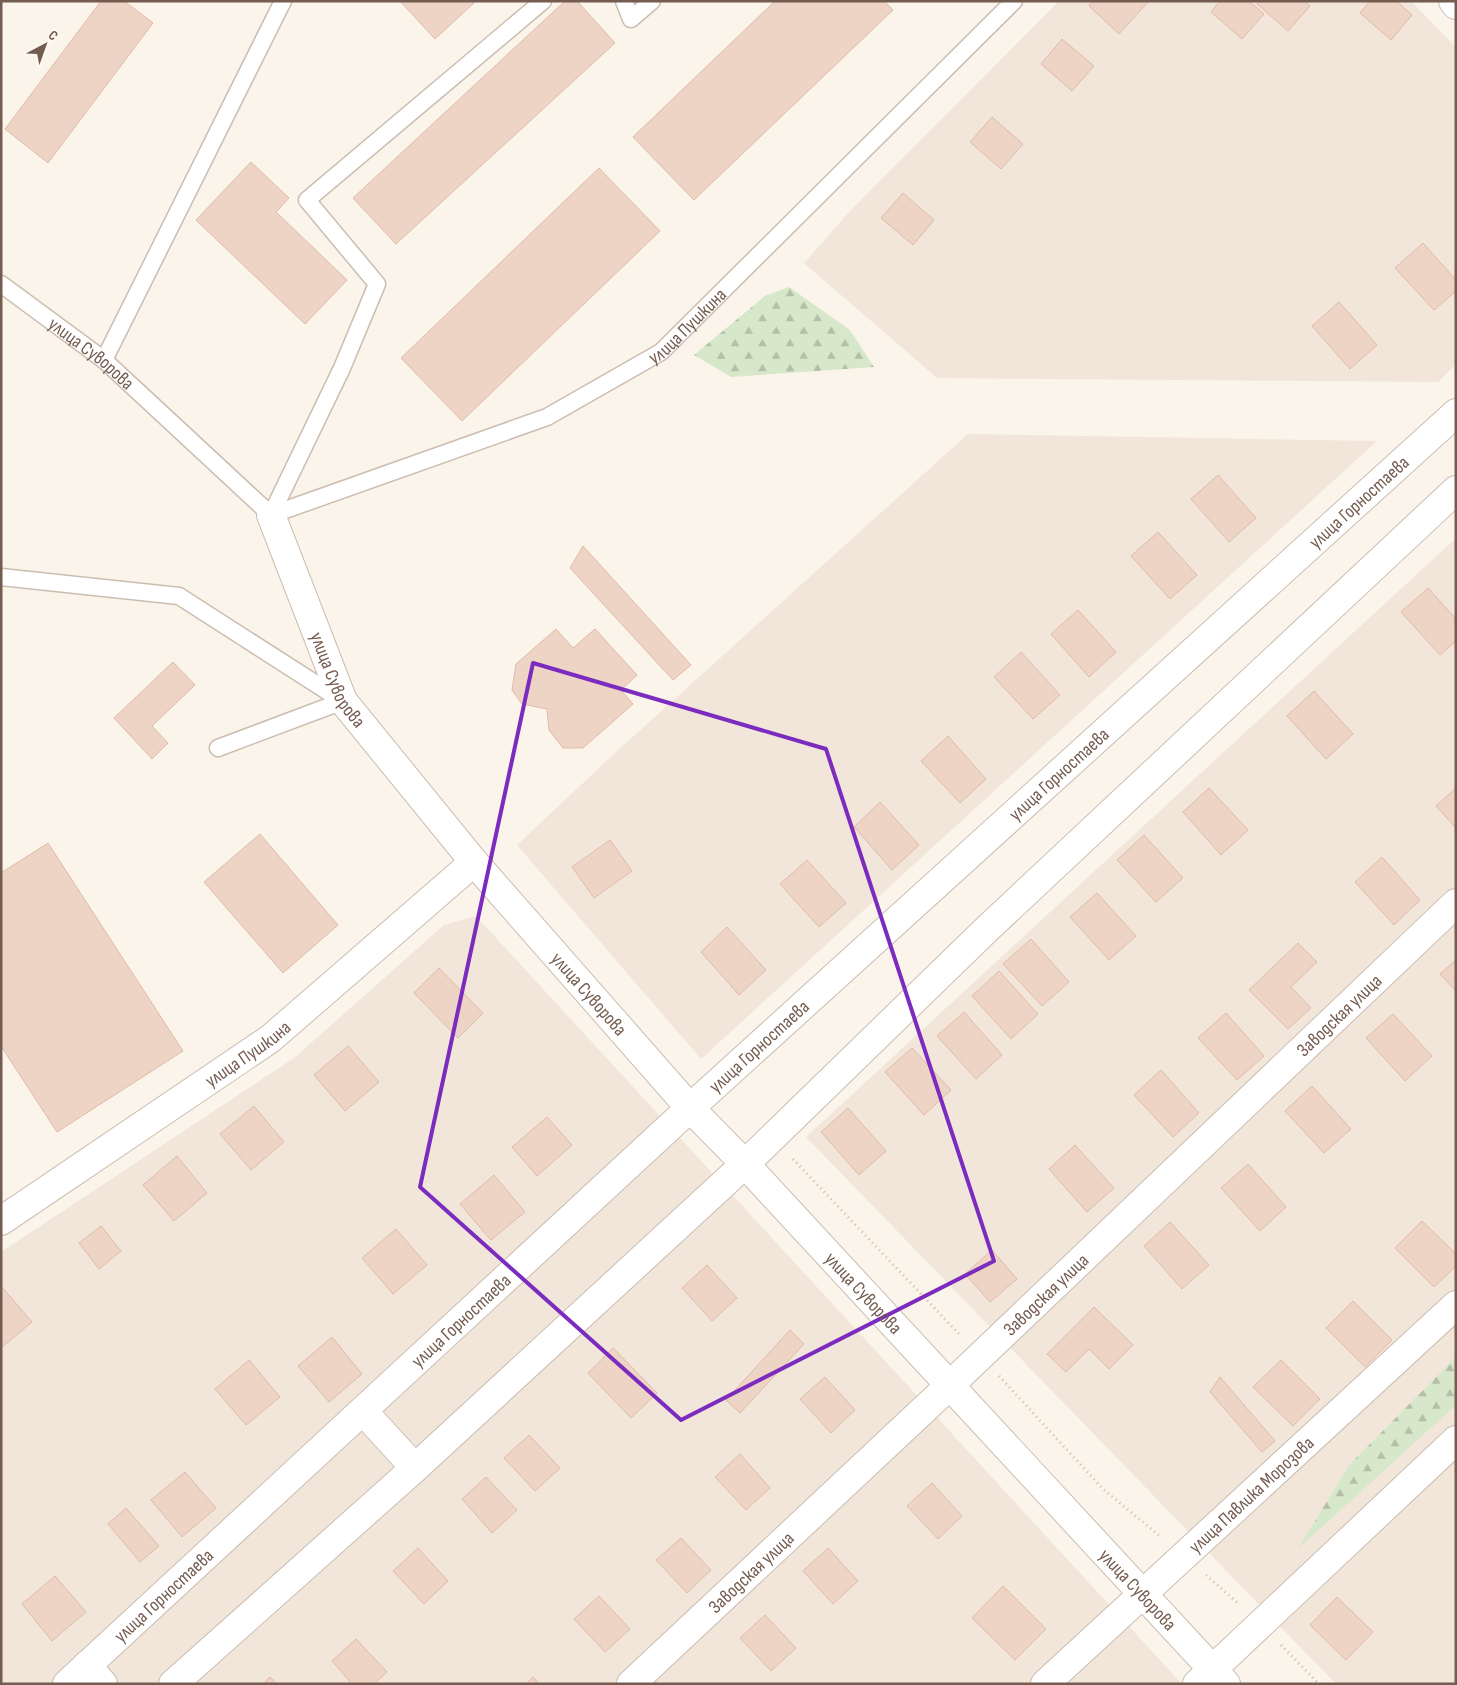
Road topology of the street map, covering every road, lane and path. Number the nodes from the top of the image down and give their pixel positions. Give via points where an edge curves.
1 (283, 1) edge
2 (542, 1) edge
3 (624, 1) edge
4 (652, 1) edge
5 (1014, 1) edge
6 (1453, 1) edge
7 (1456, 5) edge
8 (1, 284) edge
9 (104, 360) junction
10 (1456, 414) edge
11 (1456, 490) edge
12 (271, 515) junction
13 (1, 577) edge
14 (343, 701) junction
15 (218, 748) dead end
16 (474, 862) junction
17 (1456, 903) edge
18 (690, 1108) junction
19 (772, 1138) junction
20 (745, 1164) junction
21 (1, 1221) edge
22 (1456, 1305) edge
23 (980, 1356) junction
24 (949, 1386) junction
25 (362, 1410) junction
26 (1456, 1440) edge
27 (415, 1468) junction
28 (1182, 1555) junction
29 (1141, 1593) junction
30 (1260, 1625) junction
31 (95, 1674) edge
32 (1212, 1679) edge
33 (67, 1684) edge
34 (173, 1684) edge
35 (631, 1684) edge
36 (1045, 1684) edge
37 (1319, 1684) edge

1 - 9 lane
2 - 12 lane via 307,200 377,284 342,368
3 - 4 lane via 630,19
5 - 12 lane, улица Пушкина via 661,352 547,417
6 - 7 street
8 - 9 lane, улица Суворова
9 - 12 lane, улица Суворова
10 - 18 street, улица Горностаева
11 - 19 street via 988,928
12 - 14 street, улица Суворова
13 - 14 lane via 179,596
14 - 15 lane
14 - 16 street, улица Суворова
16 - 18 street, улица Суворова
16 - 21 street, улица Пушкина via 270,1039
17 - 23 street, Заводская улица
18 - 20 street, улица Суворова
18 - 25 street, улица Горностаева
19 - 20 street
19 - 23 path
20 - 24 street, улица Суворова
20 - 27 street
22 - 28 street, улица Павлика Морозова
23 - 24 street, Заводская улица
23 - 28 path via 1103,1489
24 - 29 street, улица Суворова
24 - 35 street, Заводская улица
25 - 27 street
25 - 31 street, улица Горностаева
26 - 30 street
27 - 34 street
28 - 29 street, улица Павлика Морозова
28 - 30 path
29 - 32 street, улица Суворова
29 - 36 street, улица Павлика Морозова
30 - 32 street
30 - 37 path
31 - 33 street, улица Горностаева

